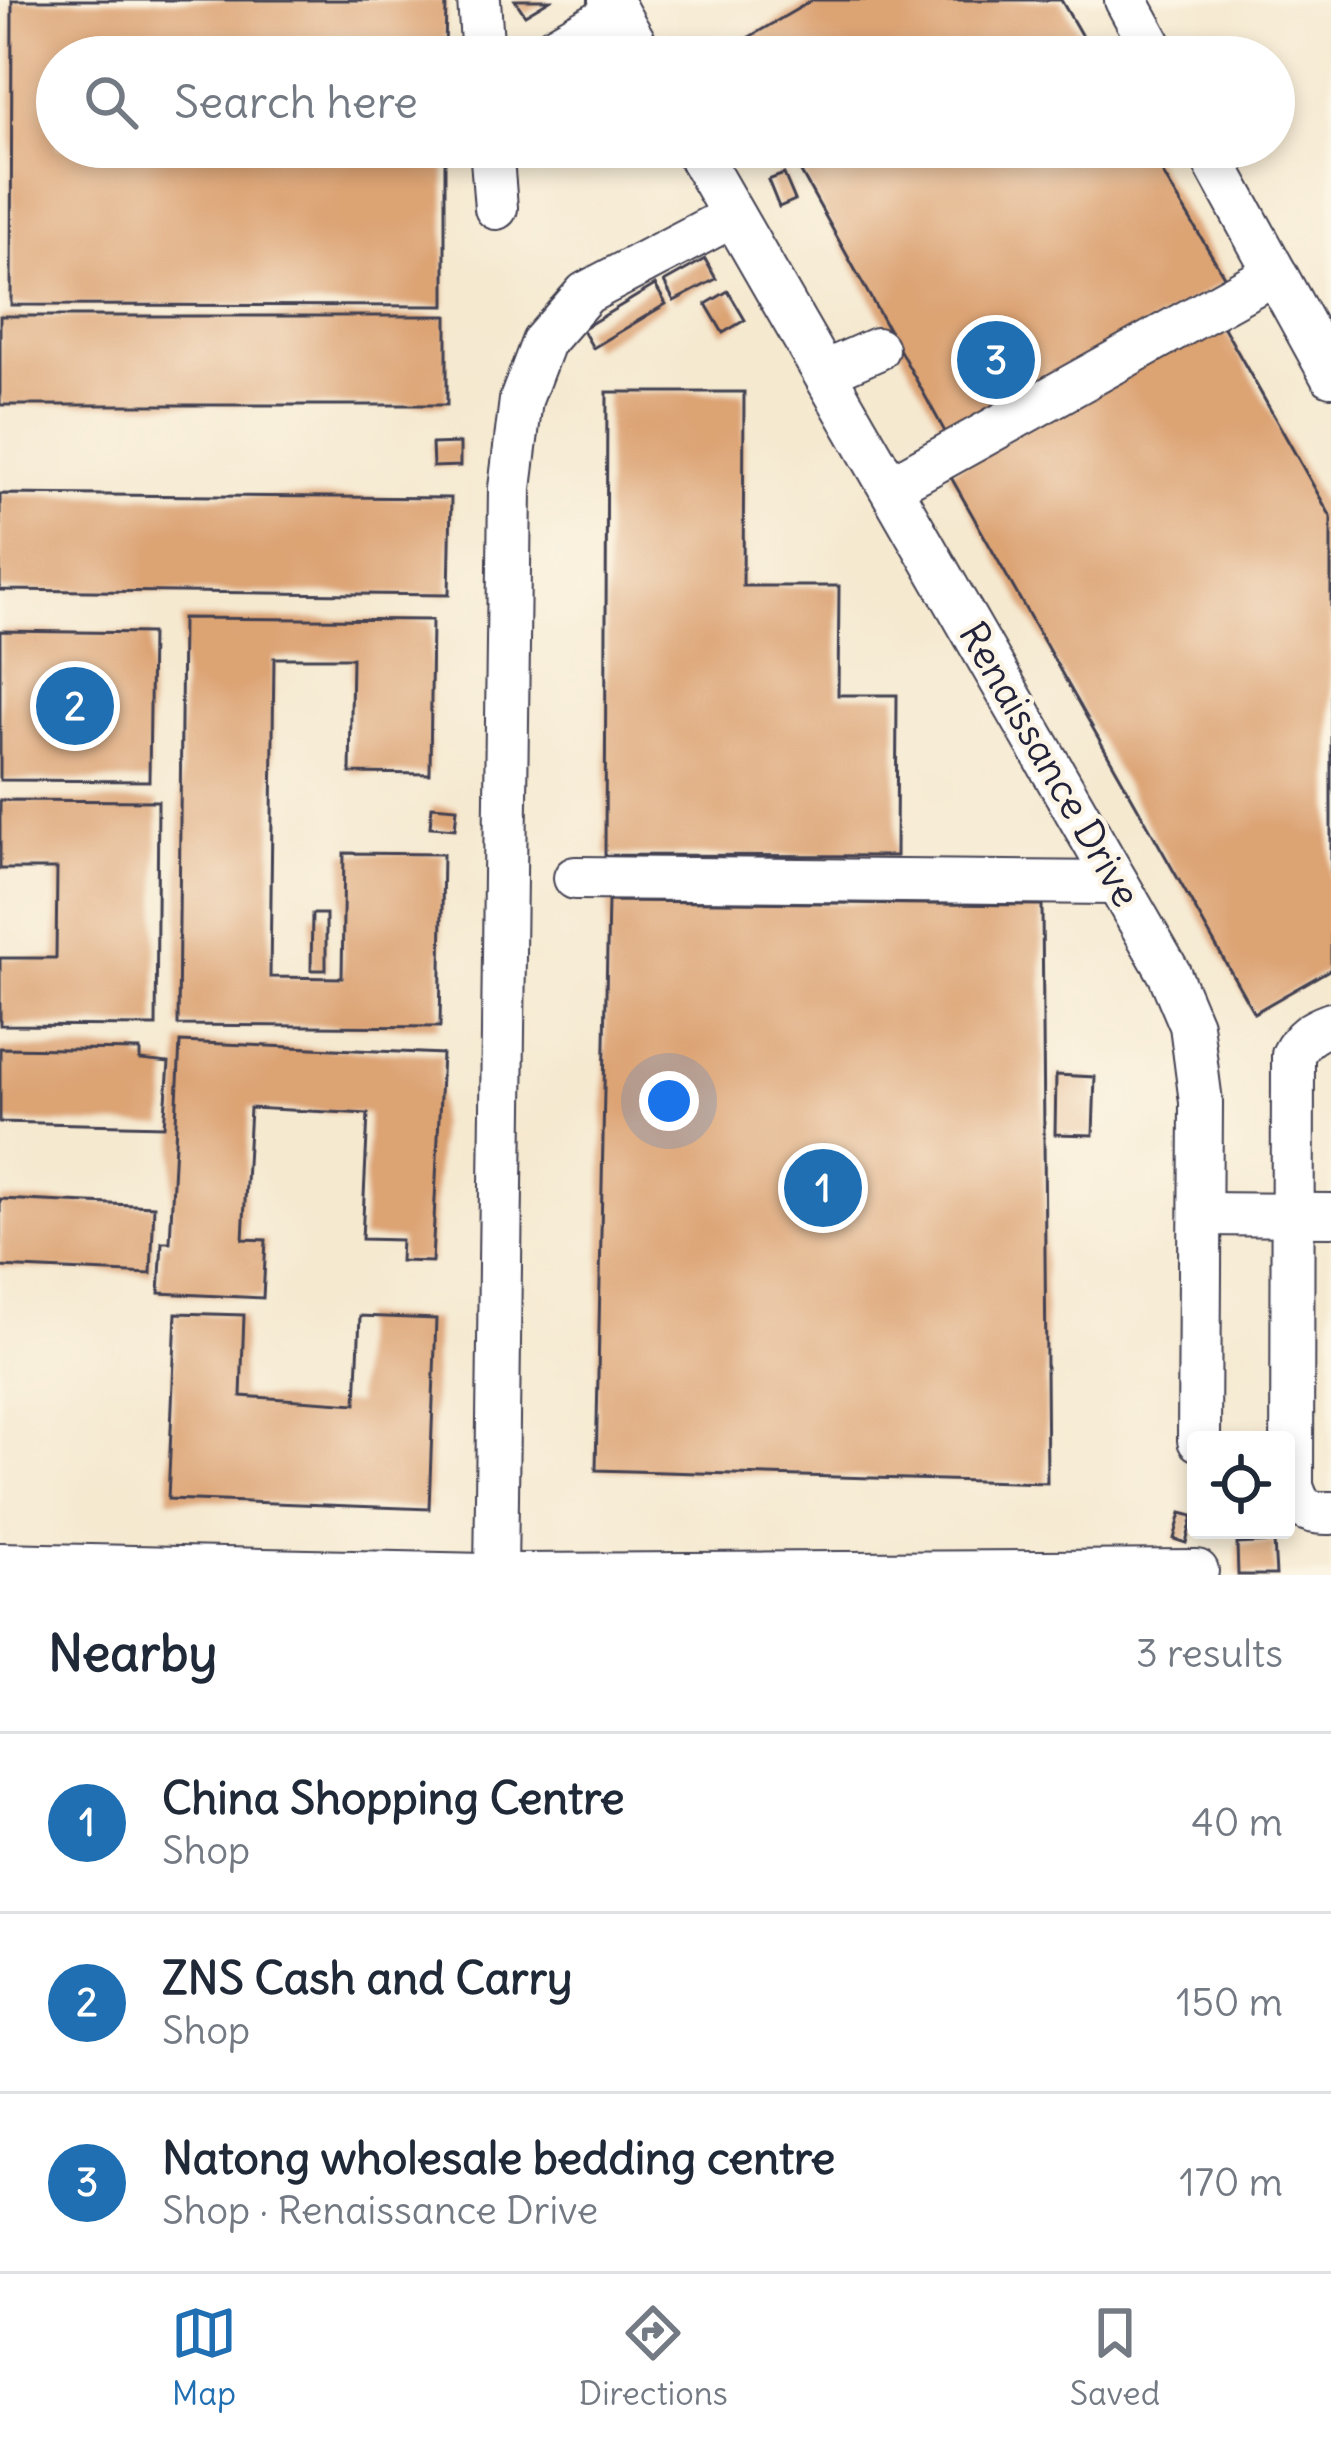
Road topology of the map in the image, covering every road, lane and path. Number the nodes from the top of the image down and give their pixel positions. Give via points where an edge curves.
1 (479, 0) edge
2 (1126, 0) edge
3 (614, 6) edge
4 (482, 36) edge
5 (569, 36) edge
6 (631, 36) edge
7 (1146, 36) edge
8 (493, 168) edge
9 (706, 168) edge
10 (1218, 168) edge
11 (496, 208) dead end
12 (733, 216) junction
13 (1275, 273) junction
14 (878, 349) dead end
15 (825, 372) junction
16 (1331, 375) edge
17 (890, 487) junction
18 (575, 878) dead end
19 (1118, 883) junction
20 (1331, 1024) edge
21 (1202, 1214) junction
22 (1312, 1214) edge
23 (1198, 1431) edge
24 (1331, 1513) edge
25 (1197, 1559) edge
26 (0, 1564) edge
27 (702, 1574) edge
28 (487, 1575) edge
29 (496, 1575) edge
30 (514, 1575) edge

1 - 4 street
2 - 7 street
3 - 5 street
3 - 6 street
8 - 11 street
9 - 12 street, Renaissance Drive
10 - 13 street
12 - 15 street, Renaissance Drive
12 - 29 street via 586,293 543,342 521,400 511,488
13 - 16 street
13 - 17 street
14 - 15 street
15 - 17 street, Renaissance Drive
17 - 19 street, Renaissance Drive
18 - 19 street
19 - 21 street, Renaissance Drive via 1191,1025
20 - 22 street via 1312,1030 1293,1055
21 - 22 street
21 - 23 street, Renaissance Drive
22 - 24 street via 1292,1486 1311,1514
25 - 27 street
26 - 28 street
27 - 30 street

